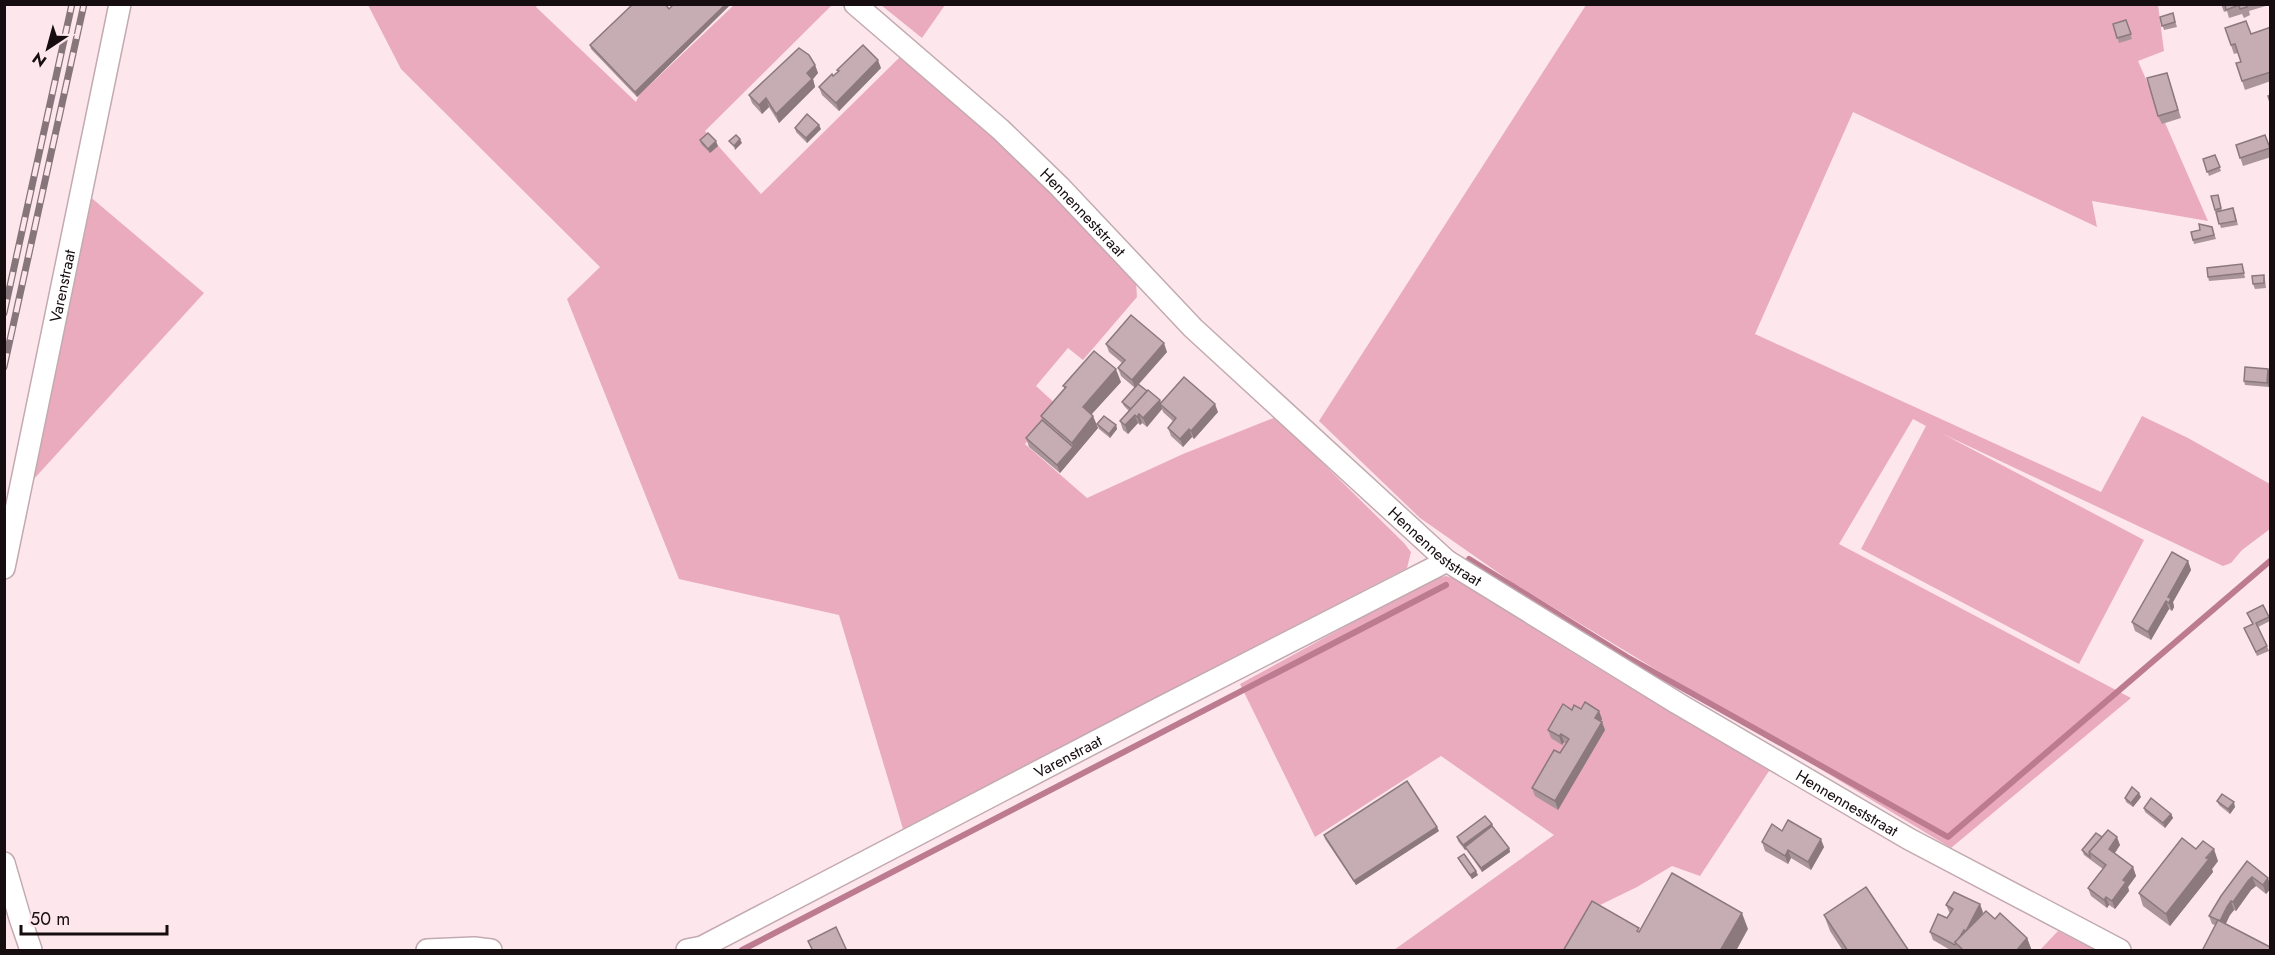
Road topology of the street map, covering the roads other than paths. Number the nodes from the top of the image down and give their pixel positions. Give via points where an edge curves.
1 (120, 4) edge
2 (855, 4) edge
3 (1447, 561) junction
4 (4, 568) edge
5 (4, 863) edge
6 (32, 951) edge
7 (427, 951) edge
8 (491, 951) edge
9 (687, 951) edge
10 (2120, 951) edge

1 - 4 street, Varenstraat
2 - 3 street, Hennenneststraat via 1000,129 1193,328
3 - 9 street, Varenstraat via 702,947
3 - 10 street, Hennenneststraat via 1677,703 1910,839
5 - 6 street
7 - 8 street

